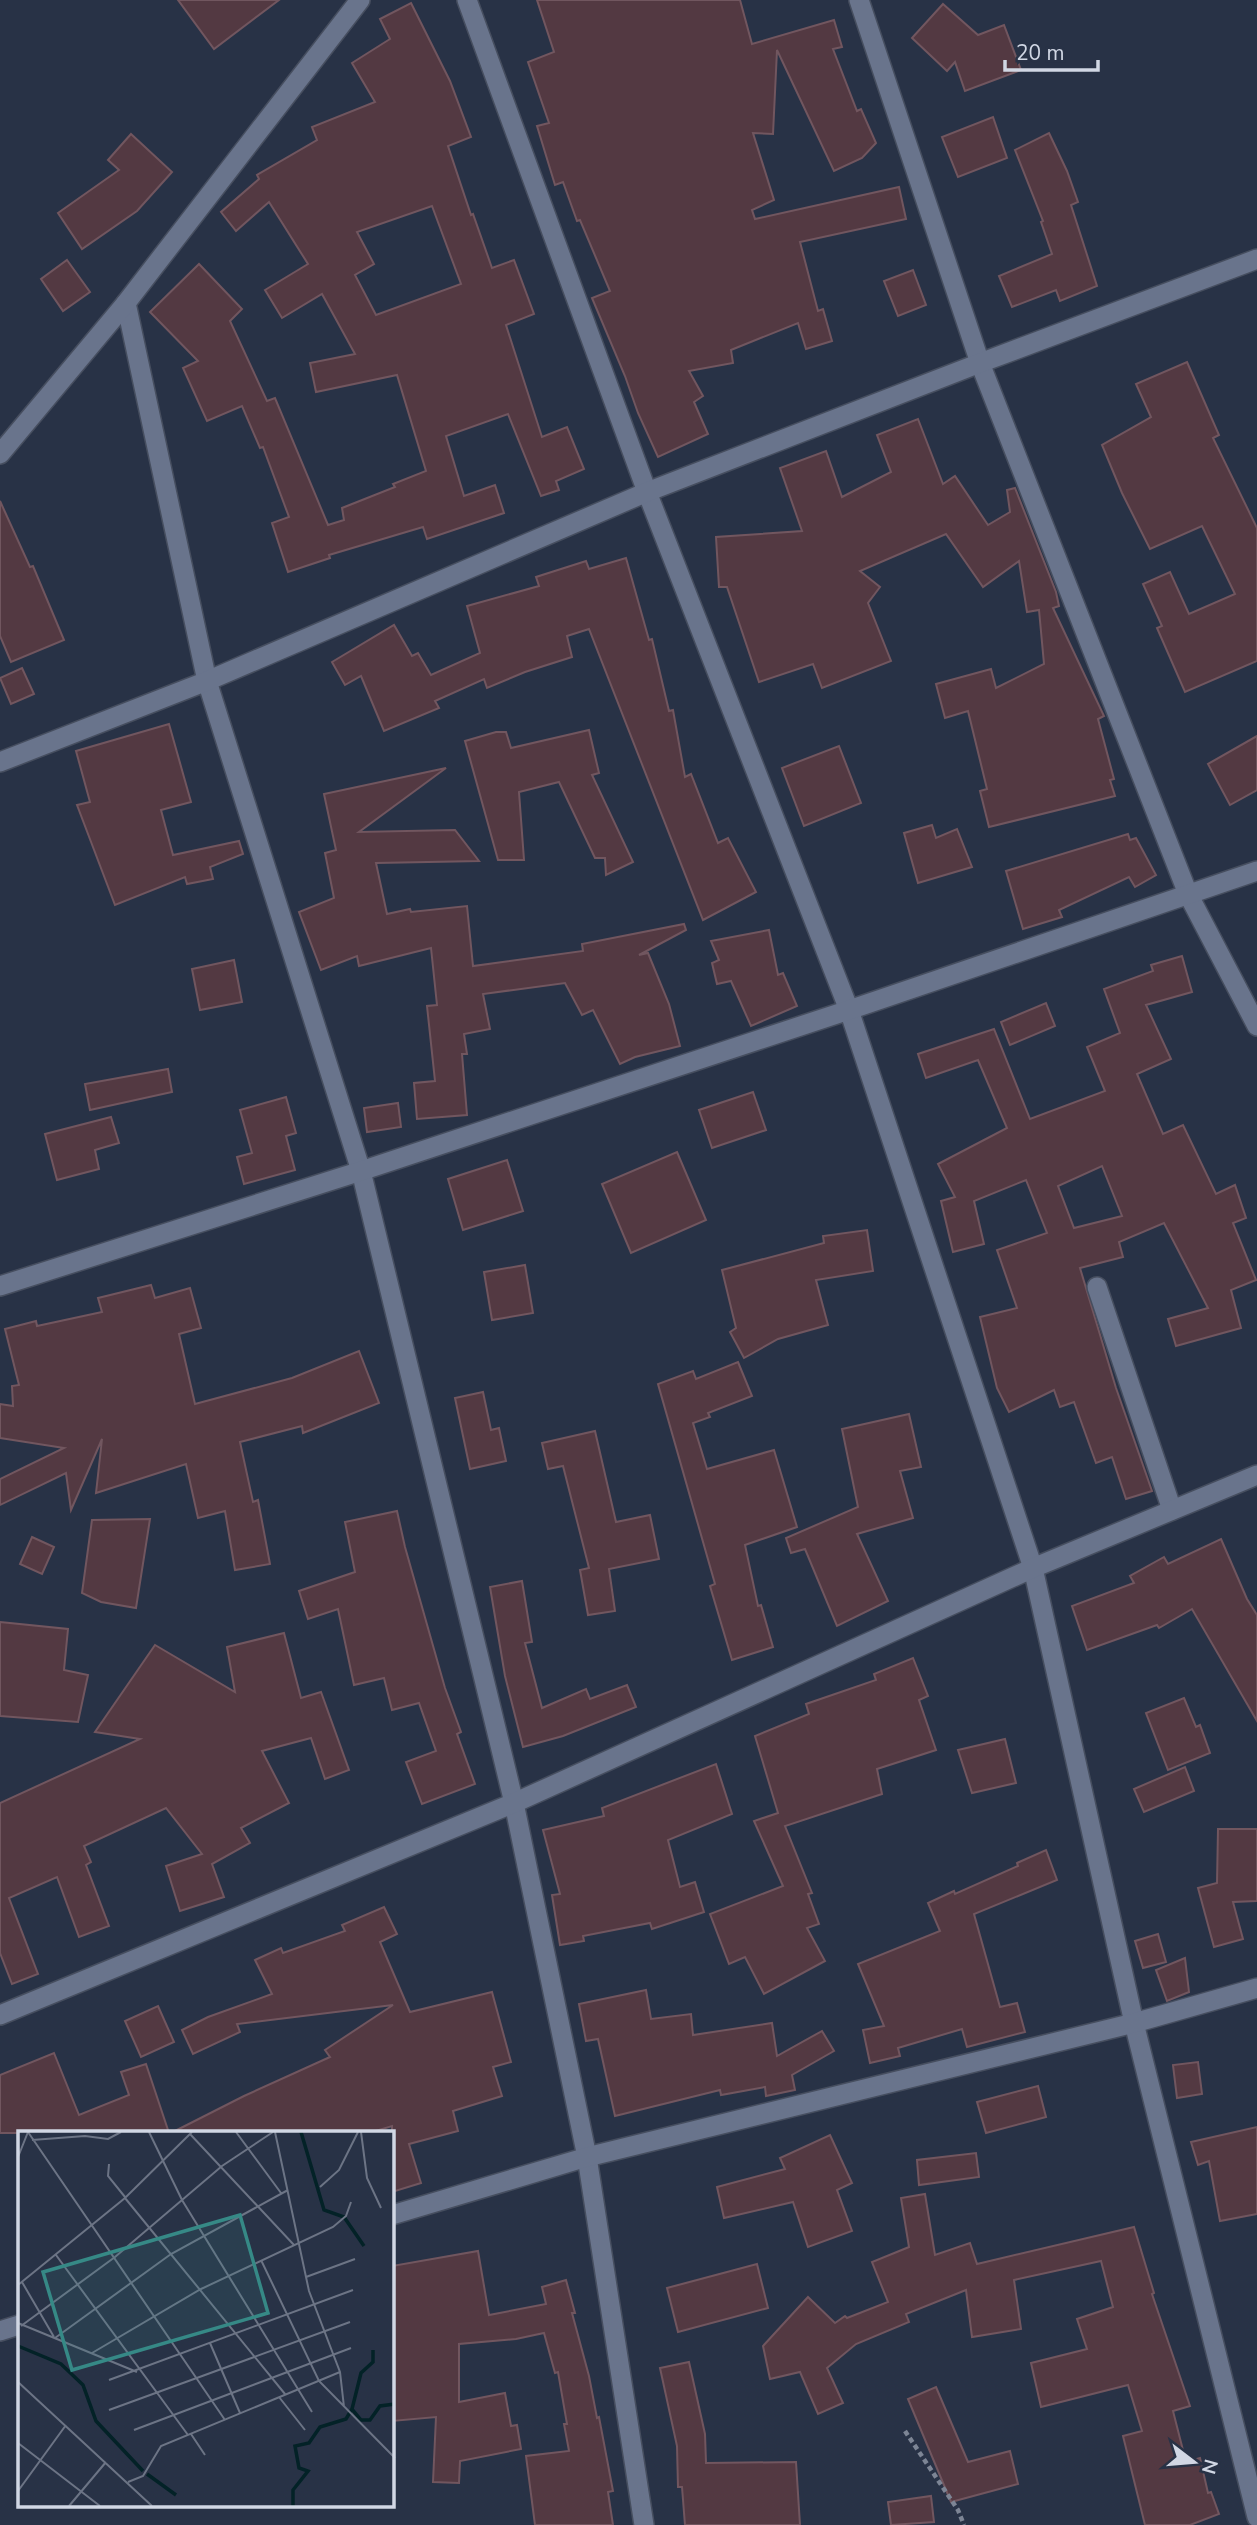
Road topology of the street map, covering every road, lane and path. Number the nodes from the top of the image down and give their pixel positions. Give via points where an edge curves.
1 (360, 0) edge
2 (467, 0) edge
3 (859, 0) edge
4 (1257, 259) edge
5 (126, 303) junction
6 (979, 363) junction
7 (0, 454) edge
8 (647, 492) junction
9 (207, 681) junction
10 (0, 762) edge
11 (1257, 871) edge
12 (1188, 894) junction
13 (849, 1010) junction
14 (1257, 1026) edge
15 (361, 1171) junction
16 (0, 1286) edge
17 (1097, 1287) dead end
18 (1257, 1475) edge
19 (1172, 1510) junction
20 (1033, 1568) junction
21 (514, 1803) junction
22 (1257, 1988) edge
23 (0, 2015) edge
24 (1133, 2023) junction
25 (587, 2157) junction
26 (394, 2214) edge
27 (18, 2325) edge
28 (0, 2330) edge
29 (905, 2431) dead end
30 (1257, 2518) edge
31 (643, 2525) edge
32 (964, 2525) edge

1 - 5 street
2 - 8 street
3 - 6 street
4 - 6 street
5 - 7 street
5 - 9 street
6 - 8 street
6 - 12 street
8 - 9 street
8 - 13 street
9 - 10 street
9 - 15 street
11 - 12 street
12 - 13 street
12 - 14 street
13 - 15 street
13 - 20 street
15 - 16 street
15 - 21 street
17 - 19 street
18 - 19 street
19 - 20 street
20 - 21 street
20 - 24 street
21 - 23 street
21 - 25 street
22 - 24 street
24 - 25 street
24 - 30 street
25 - 26 street
25 - 31 street
27 - 28 street
29 - 32 path

